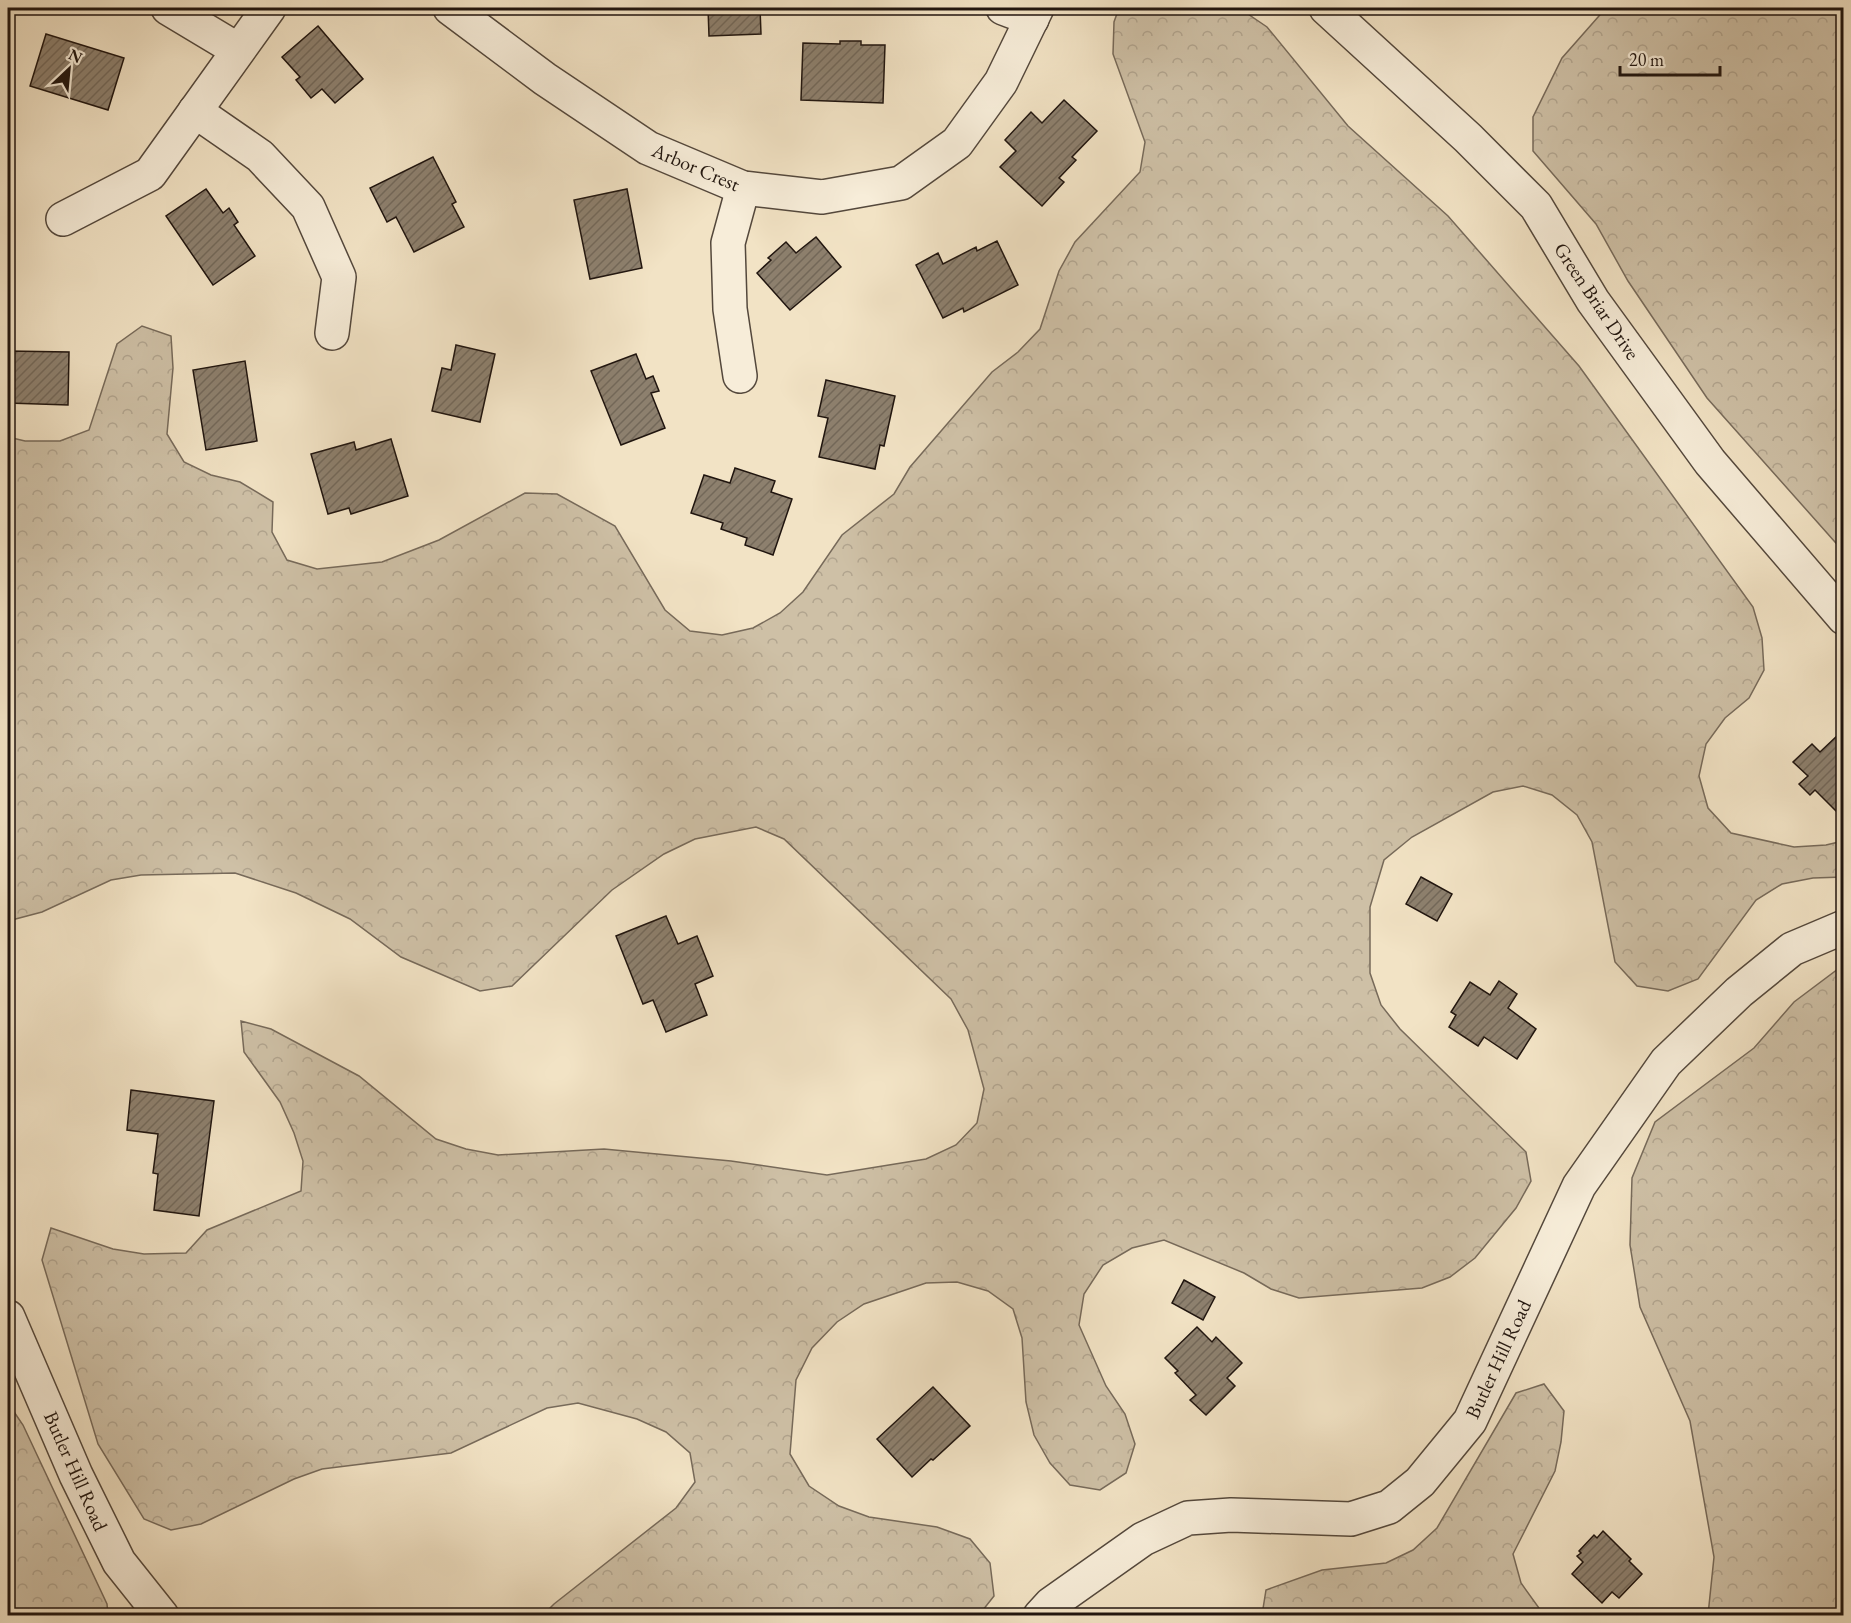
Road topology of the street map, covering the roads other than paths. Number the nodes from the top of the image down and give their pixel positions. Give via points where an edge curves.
1 (168, 8) edge
2 (269, 8) edge
3 (450, 8) edge
4 (1326, 8) edge
5 (1024, 11) edge
6 (238, 51) junction
7 (195, 111) junction
8 (743, 188) junction
9 (63, 219) dead end
10 (332, 333) dead end
11 (740, 376) dead end
12 (1844, 618) edge
13 (1844, 927) edge
14 (8, 1317) edge
15 (1050, 1612) edge
16 (162, 1616) edge

1 - 6 street
2 - 6 street
3 - 8 street, Arbor Crest via 545,79 648,148
4 - 12 street, Green Briar Drive via 1536,206 1593,301 1710,462
5 - 8 street, Arbor Crest via 1001,82 957,143 901,183 822,197
6 - 7 street
7 - 9 street via 150,174
7 - 10 street via 260,156 308,207 339,278
8 - 11 street via 728,243 730,309
13 - 15 street, Butler Hill Road via 1792,949 1739,992 1666,1062 1579,1186 1470,1421 1420,1482 1389,1507 1351,1519 1231,1515 1188,1518 1143,1539
14 - 16 street, Butler Hill Road via 76,1475 119,1562

